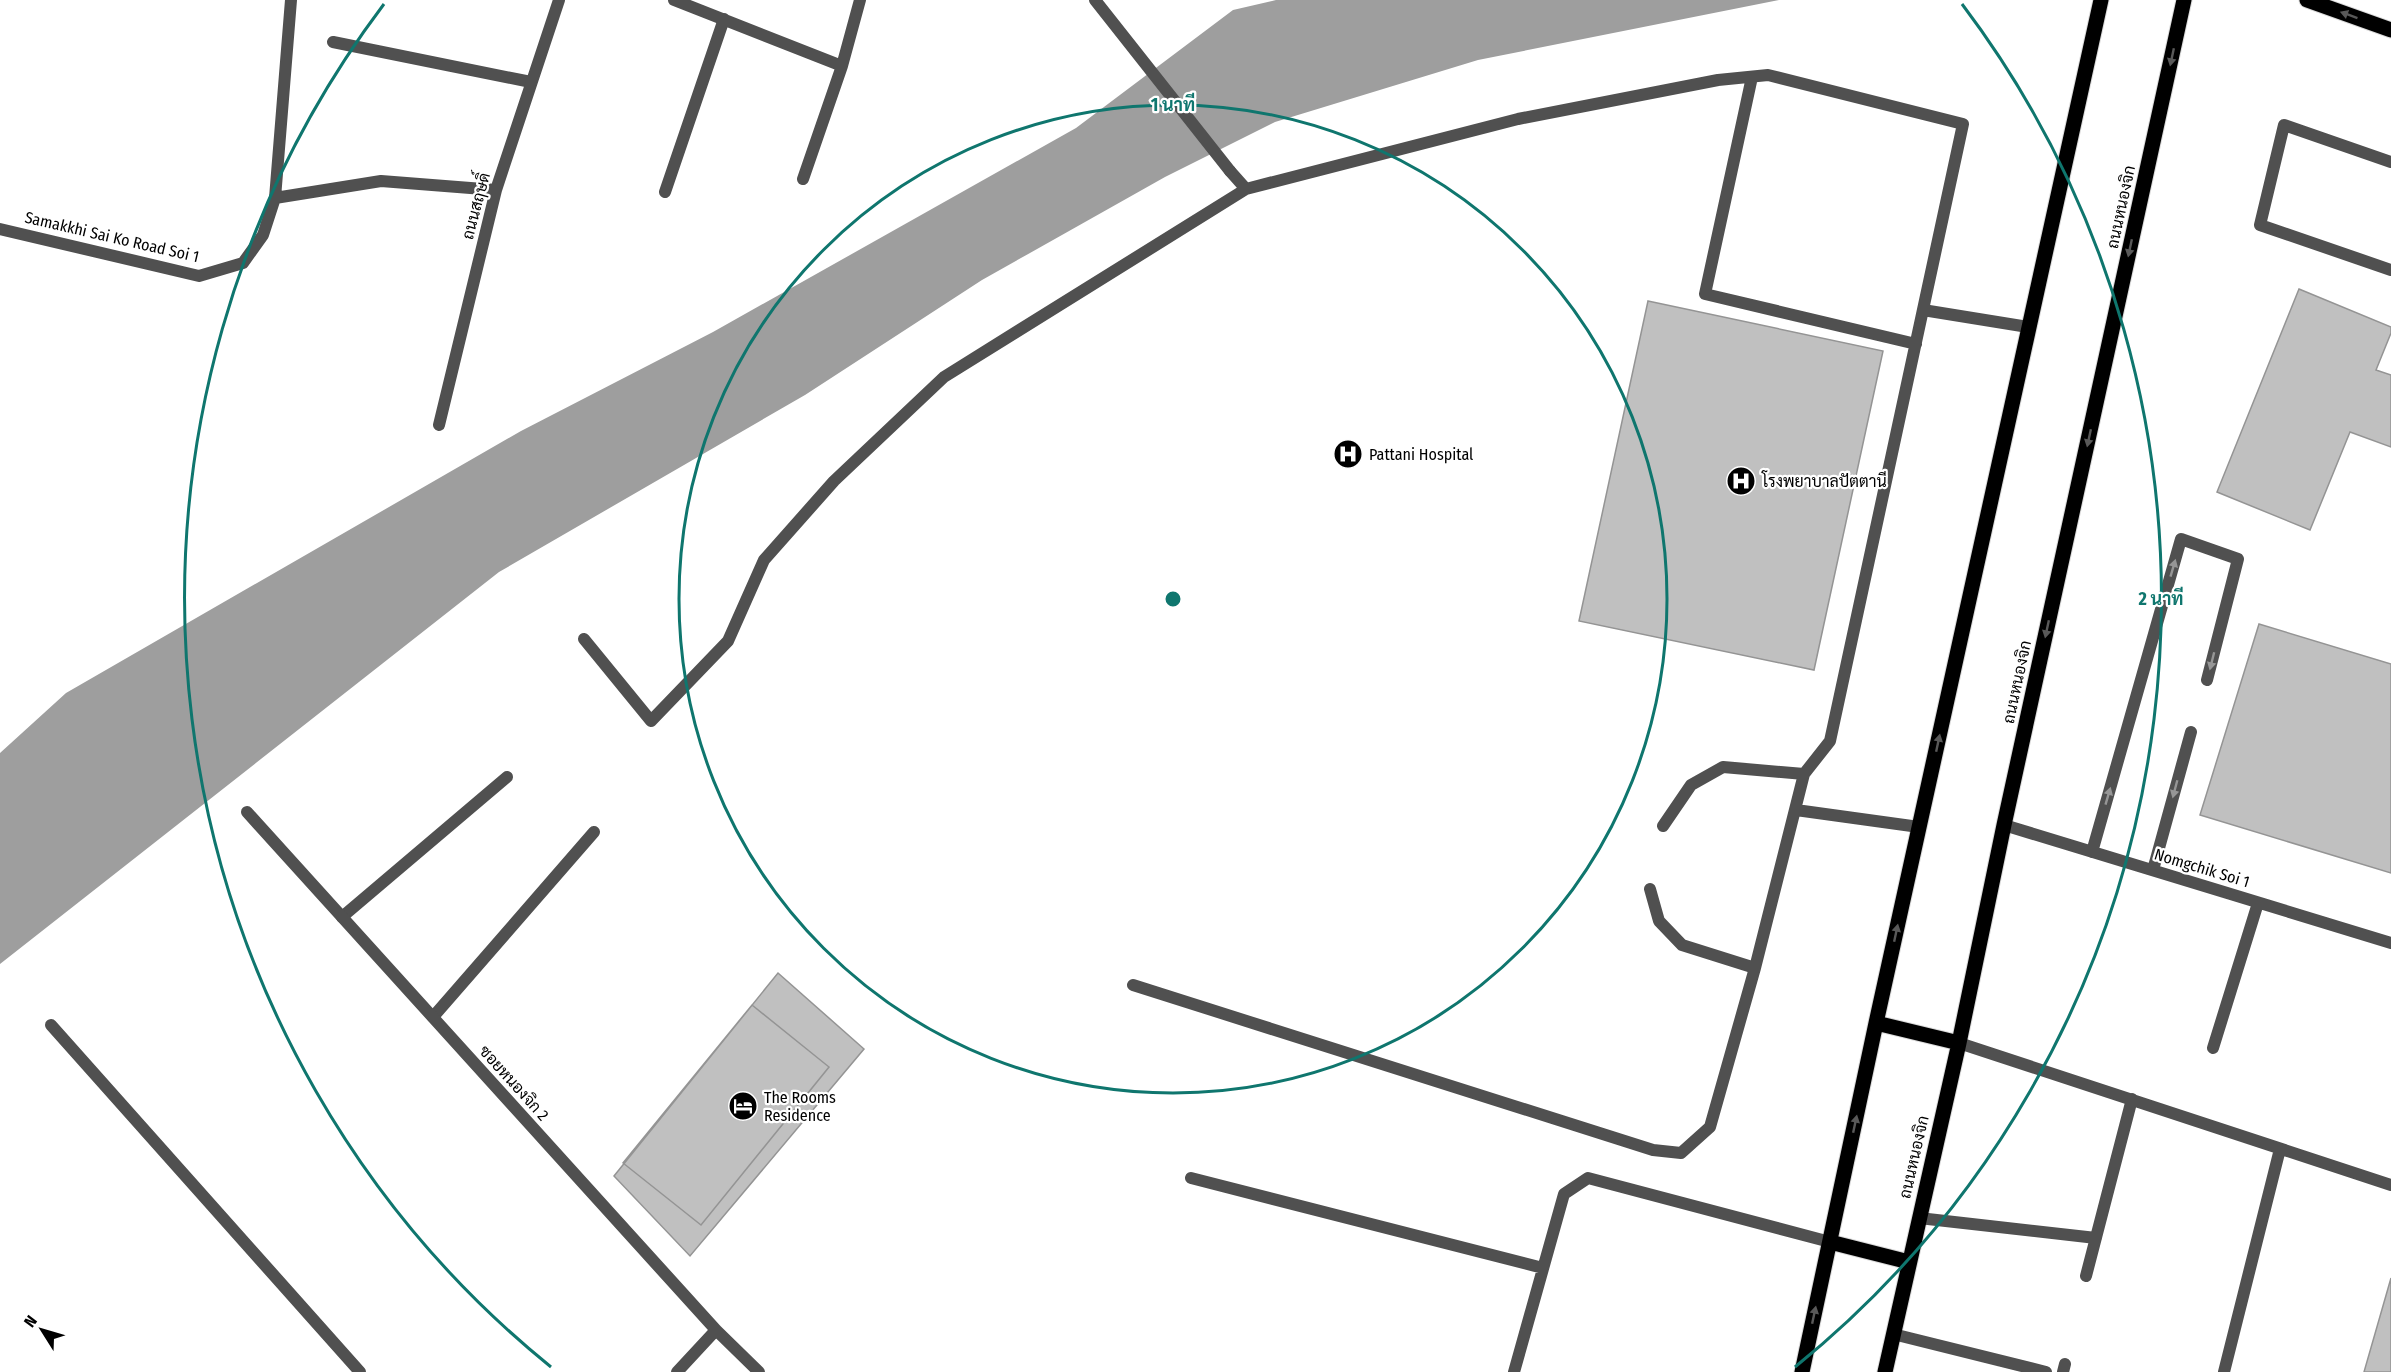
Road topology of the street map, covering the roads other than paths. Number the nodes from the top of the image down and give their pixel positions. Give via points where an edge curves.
1 (291, 0) edge
2 (559, 0) edge
3 (674, 0) edge
4 (860, 0) edge
5 (1095, 0) edge
6 (2102, 0) edge
7 (2184, 0) edge
8 (2307, 0) edge
9 (723, 20) junction
10 (2391, 30) edge
11 (333, 42) dead end
12 (842, 66) junction
13 (1752, 77) junction
14 (531, 82) junction
15 (2391, 162) edge
16 (802, 179) dead end
17 (1246, 189) junction
18 (496, 190) junction
19 (665, 192) dead end
20 (275, 198) junction
21 (0, 228) edge
22 (2391, 270) edge
23 (1923, 310) junction
24 (2028, 327) junction
25 (1916, 344) junction
26 (439, 425) dead end
27 (584, 639) dead end
28 (2207, 680) dead end
29 (2191, 732) dead end
30 (1804, 774) junction
31 (507, 777) dead end
32 (1796, 810) junction
33 (247, 812) dead end
34 (2004, 825) junction
35 (1663, 826) dead end
36 (1919, 827) junction
37 (594, 832) dead end
38 (2092, 852) junction
39 (2153, 870) junction
40 (1650, 889) dead end
41 (2258, 903) junction
42 (342, 917) junction
43 (2391, 943) edge
44 (1755, 968) junction
45 (1133, 985) dead end
46 (433, 1017) junction
47 (1876, 1023) junction
48 (51, 1024) dead end
49 (1959, 1043) junction
50 (2212, 1048) dead end
51 (2132, 1099) junction
52 (2280, 1149) junction
53 (1191, 1178) dead end
54 (2391, 1185) edge
55 (1919, 1218) junction
56 (2096, 1238) junction
57 (1830, 1242) junction
58 (1909, 1262) junction
59 (1544, 1268) junction
60 (2086, 1276) dead end
61 (716, 1329) junction
62 (1893, 1334) junction
63 (360, 1372) edge
64 (677, 1372) edge
65 (759, 1372) edge
66 (1514, 1372) edge
67 (1802, 1372) edge
68 (1885, 1372) edge
69 (2046, 1372) edge
70 (2224, 1372) edge

1 - 20 street, Samakkhi Sai Ko Road Soi 1
2 - 14 street, ถนนสฤษดิ์
3 - 9 street
4 - 12 street
5 - 17 street
6 - 24 main road
7 -> 34 main road, ถนนหนองจิก
10 -> 8 main road
9 - 12 street
9 - 19 street
11 - 14 street
12 - 16 street
13 - 17 street via 1718,80 1518,119
13 - 23 street via 1768,75 1963,124
13 - 25 street via 1705,294
14 - 18 street, ถนนสฤษดิ์
15 - 22 street via 2284,125 2260,225
17 - 27 street via 944,377 834,481 764,560 728,641 651,721
18 - 20 street via 381,181
18 - 26 street, ถนนสฤษดิ์
20 - 21 street, Samakkhi Sai Ko Road Soi 1 via 263,235 243,263 199,276
23 - 24 street
23 - 25 street
36 -> 24 main road
25 - 30 street via 1830,741
38 -> 28 street via 2181,539 2238,559
29 -> 39 street
30 - 32 street
30 - 35 street via 1723,767 1691,785
31 - 42 street
32 - 36 street
32 - 44 street
33 - 42 street, ซอยหนองจิก 2
34 - 38 street, Nomgchik Soi 1
34 - 49 main road, ถนนหนองจิก
47 -> 36 main road
37 - 46 street
38 - 39 street, Nomgchik Soi 1
39 - 41 street, Nomgchik Soi 1
40 - 44 street via 1659,921 1682,945
41 - 43 street, Nomgchik Soi 1
41 - 50 street
42 - 46 street, ซอยหนองจิก 2
44 - 45 street via 1710,1127 1681,1153 1653,1150
46 - 61 street, ซอยหนองจิก 2
47 - 49 main road
57 -> 47 main road
48 - 63 street
49 - 51 street
49 - 55 main road, ถนนหนองจิก
51 - 52 street
51 - 56 street
52 - 54 street
52 - 70 street
53 - 59 street
55 - 56 street
55 - 58 main road, ถนนหนองจิก
56 - 60 street
57 - 58 main road
57 - 59 street via 1588,1178 1564,1194
67 -> 57 main road
58 - 62 main road, ถนนหนองจิก
59 - 66 street
61 - 64 street
61 - 65 street, ซอยหนองจิก 2
62 - 68 main road, ถนนหนองจิก
62 - 69 street

